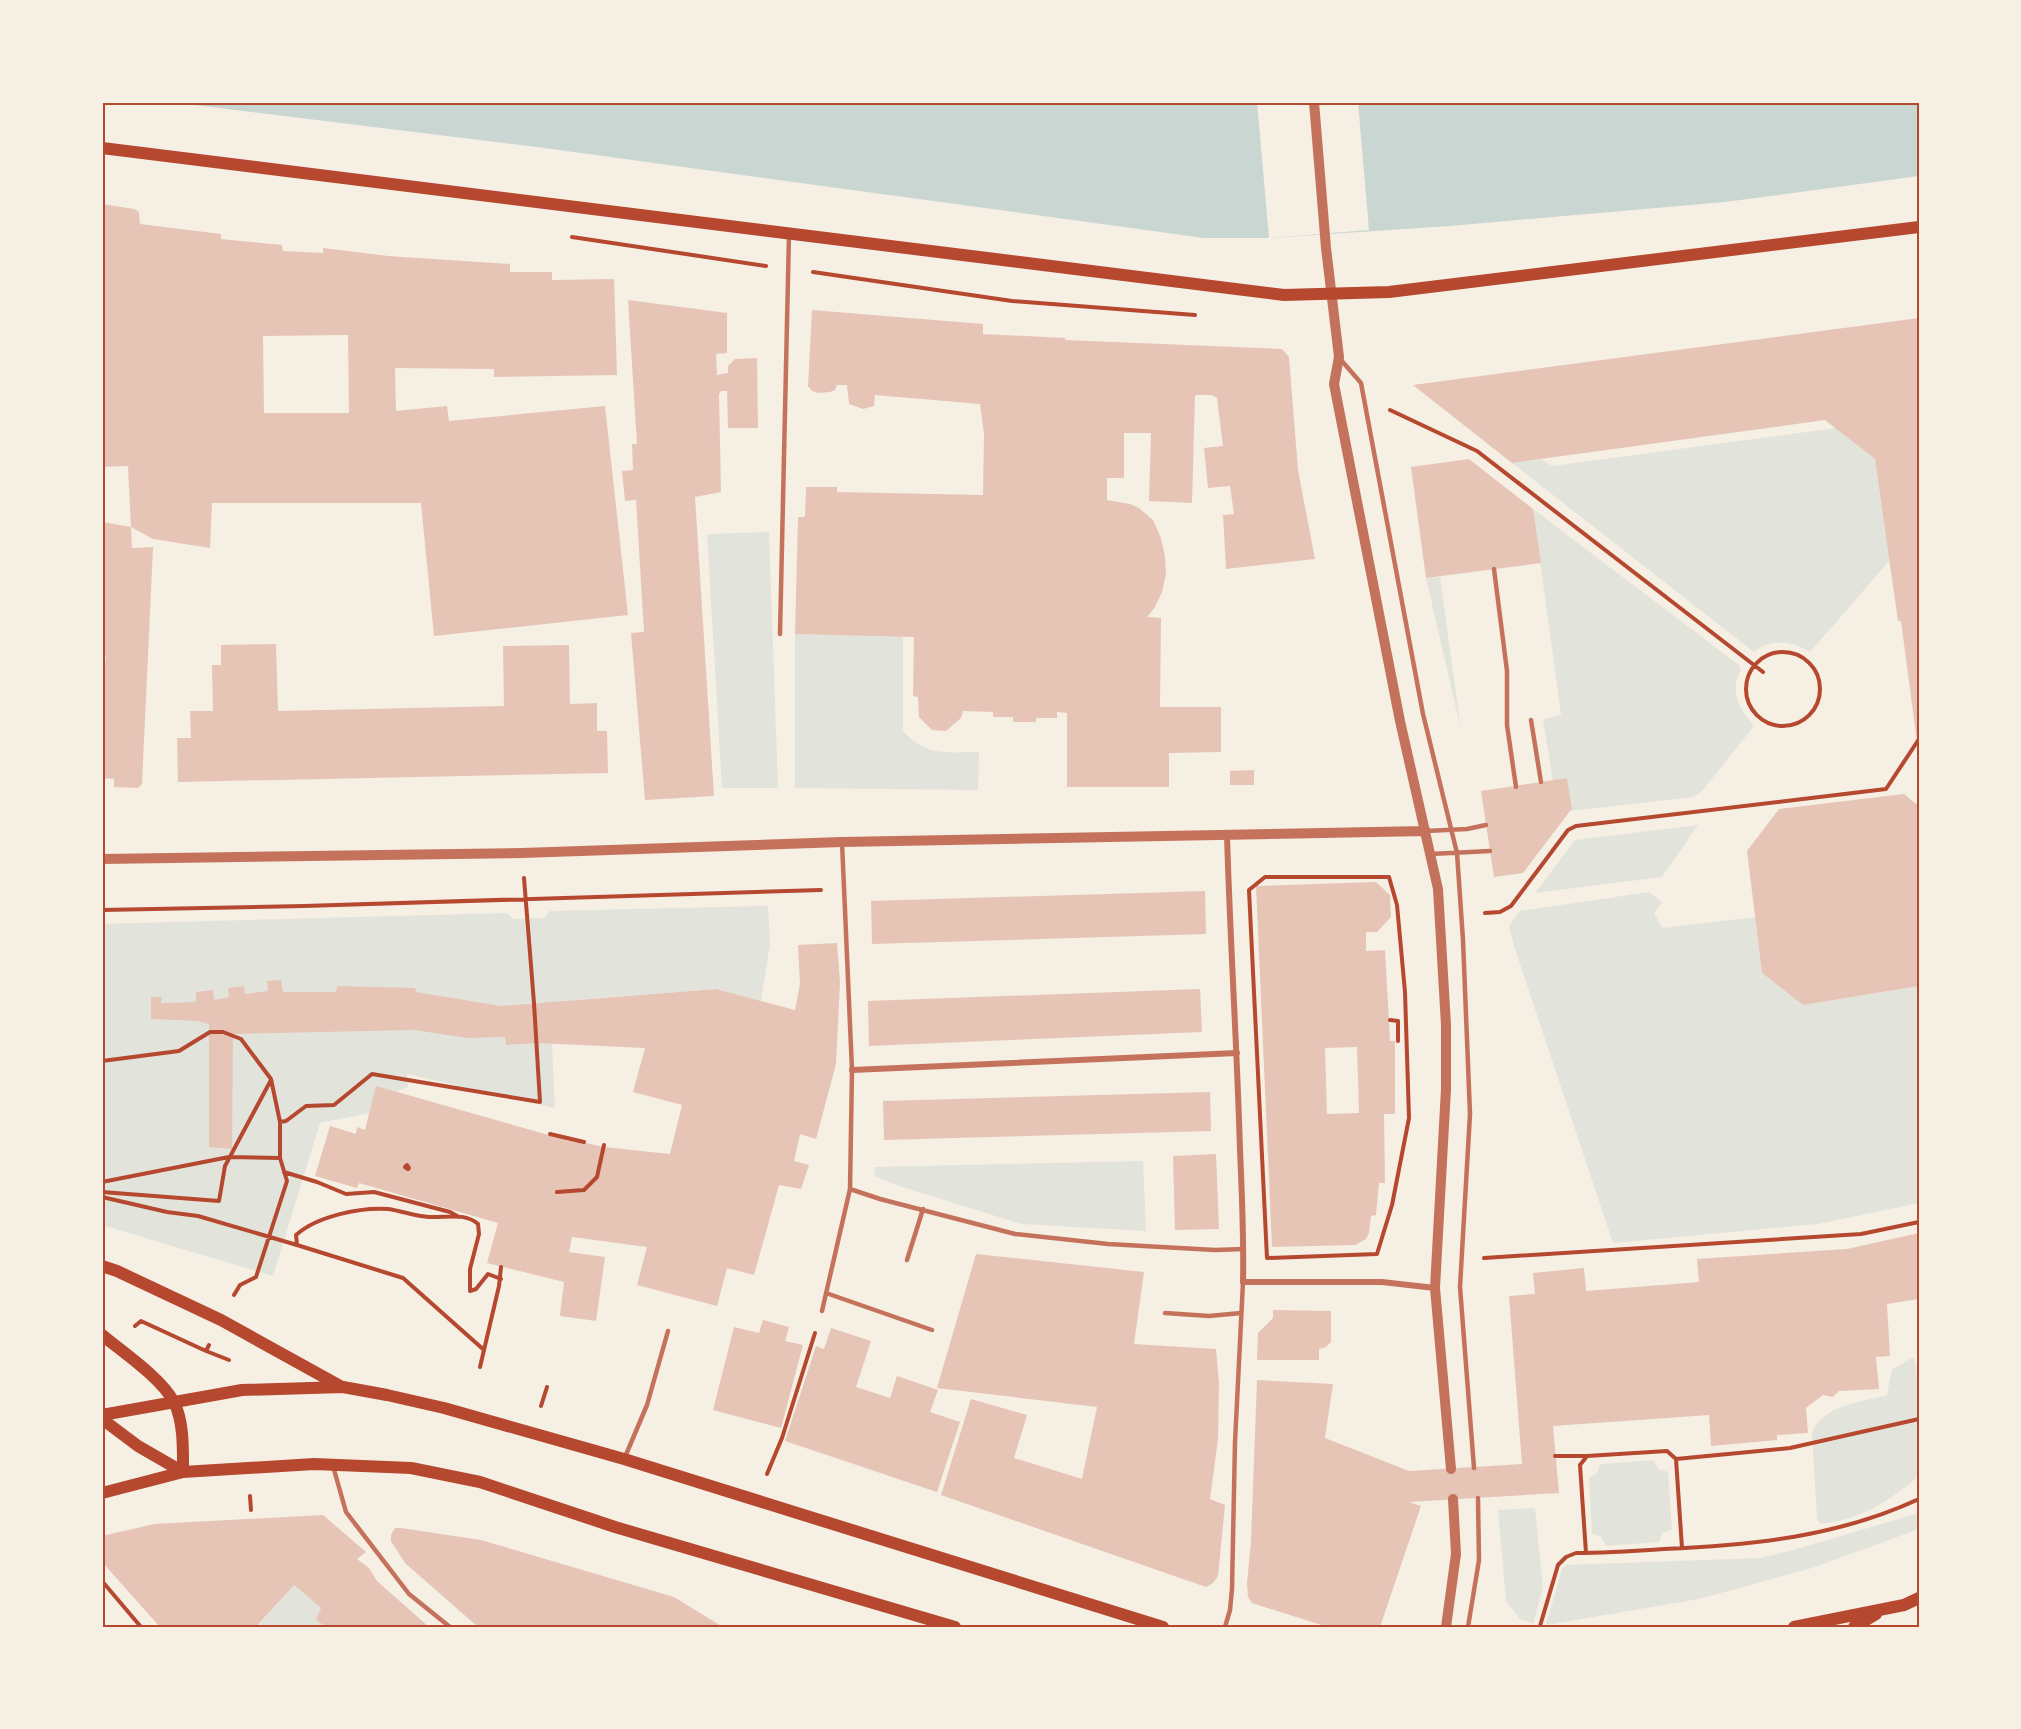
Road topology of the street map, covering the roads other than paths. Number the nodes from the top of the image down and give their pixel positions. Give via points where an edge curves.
1 (1314, 102) edge
2 (102, 148) edge
3 (1919, 227) edge
4 (789, 234) junction
5 (1333, 295) junction
6 (1339, 357) junction
7 (1494, 569) dead end
8 (780, 634) dead end
9 (1530, 720) dead end
10 (1541, 782) dead end
11 (1516, 787) dead end
12 (1486, 825) dead end
13 (1452, 829) junction
14 (1426, 831) junction
15 (1227, 835) junction
16 (842, 842) junction
17 (1490, 851) dead end
18 (1457, 853) junction
19 (1431, 854) junction
20 (102, 859) edge
21 (1237, 1053) junction
22 (852, 1070) junction
23 (850, 1189) junction
24 (923, 1209) junction
25 (1244, 1249) junction
26 (907, 1260) dead end
27 (102, 1266) edge
28 (1243, 1282) junction
29 (1435, 1288) junction
30 (826, 1293) junction
31 (822, 1311) road end
32 (1164, 1313) dead end
33 (1241, 1313) junction
34 (932, 1330) dead end
35 (668, 1331) dead end
36 (102, 1335) edge
37 (344, 1387) junction
38 (174, 1402) junction
39 (102, 1417) edge
40 (624, 1460) junction
41 (333, 1466) junction
42 (1474, 1468) dead end
43 (1451, 1469) dead end
44 (183, 1472) junction
45 (102, 1493) edge
46 (1478, 1498) dead end
47 (1454, 1499) dead end
48 (1919, 1598) edge
49 (1885, 1609) junction
50 (450, 1627) edge
51 (955, 1627) edge
52 (1163, 1627) edge
53 (1225, 1627) edge
54 (1446, 1627) edge
55 (1468, 1627) edge
56 (1794, 1627) edge
57 (1854, 1627) edge

1 - 5 street
2 - 4 main road
3 - 5 main road via 1389,292
4 - 5 main road via 1284,295
4 - 8 lane
5 - 6 street
6 - 13 lane via 1361,383 1423,714
6 - 14 street via 1334,384 1400,721
7 - 11 lane via 1508,671 1507,725
9 - 10 lane
12 - 13 lane
13 - 14 lane
13 - 18 lane
14 - 15 street
14 - 19 street
15 - 16 street
15 - 21 street
16 - 20 street via 522,853
16 - 22 lane
17 - 18 lane
18 - 19 lane
18 - 42 lane via 1470,1114 1460,1287
19 - 29 street via 1441,917 1446,1025
21 - 22 street
21 - 25 street
22 - 23 lane
23 - 24 lane
23 - 30 lane
24 - 25 lane via 1015,1234 1108,1244
24 - 26 lane
25 - 28 street
27 - 37 main road via 222,1320
28 - 29 street via 1382,1282
28 - 33 lane
29 - 43 street
30 - 31 lane
30 - 34 lane
32 - 33 lane
33 - 53 lane via 1232,1589
35 - 40 lane via 647,1405
36 - 38 main road via 150,1373
37 - 38 main road via 242,1390
37 - 40 main road via 444,1408
38 - 39 main road
38 - 44 main road via 183,1437
39 - 44 main road via 138,1446
40 - 52 main road
41 - 44 main road
41 - 50 lane via 346,1512 410,1594
41 - 51 main road via 411,1468 480,1482 615,1527
44 - 45 main road
46 - 55 lane via 1479,1560
47 - 54 street via 1456,1554
48 - 49 main road
49 - 56 main road
49 - 57 main road

